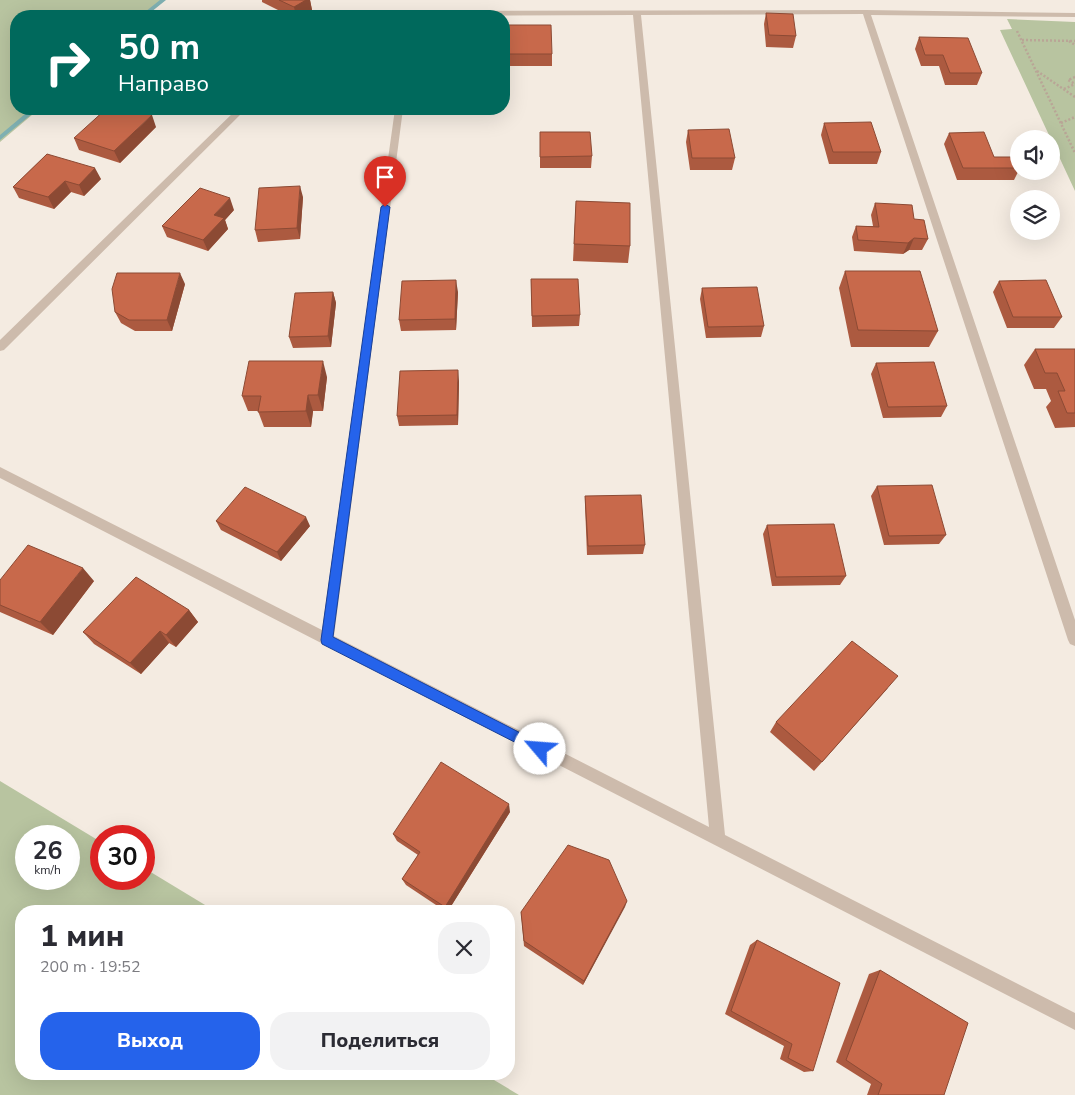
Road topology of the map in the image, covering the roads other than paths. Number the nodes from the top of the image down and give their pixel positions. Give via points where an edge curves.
1 (866, 12) junction
2 (637, 13) junction
3 (510, 14) edge
4 (1075, 15) edge
5 (236, 115) edge
6 (398, 115) edge
7 (0, 347) edge
8 (0, 472) edge
9 (327, 640) junction
10 (1075, 640) edge
11 (718, 840) junction
12 (1075, 1022) edge

1 - 2 street
1 - 4 street
1 - 10 street
2 - 3 street
2 - 11 street
5 - 7 street
6 - 9 street
8 - 9 street
9 - 11 street
11 - 12 street

